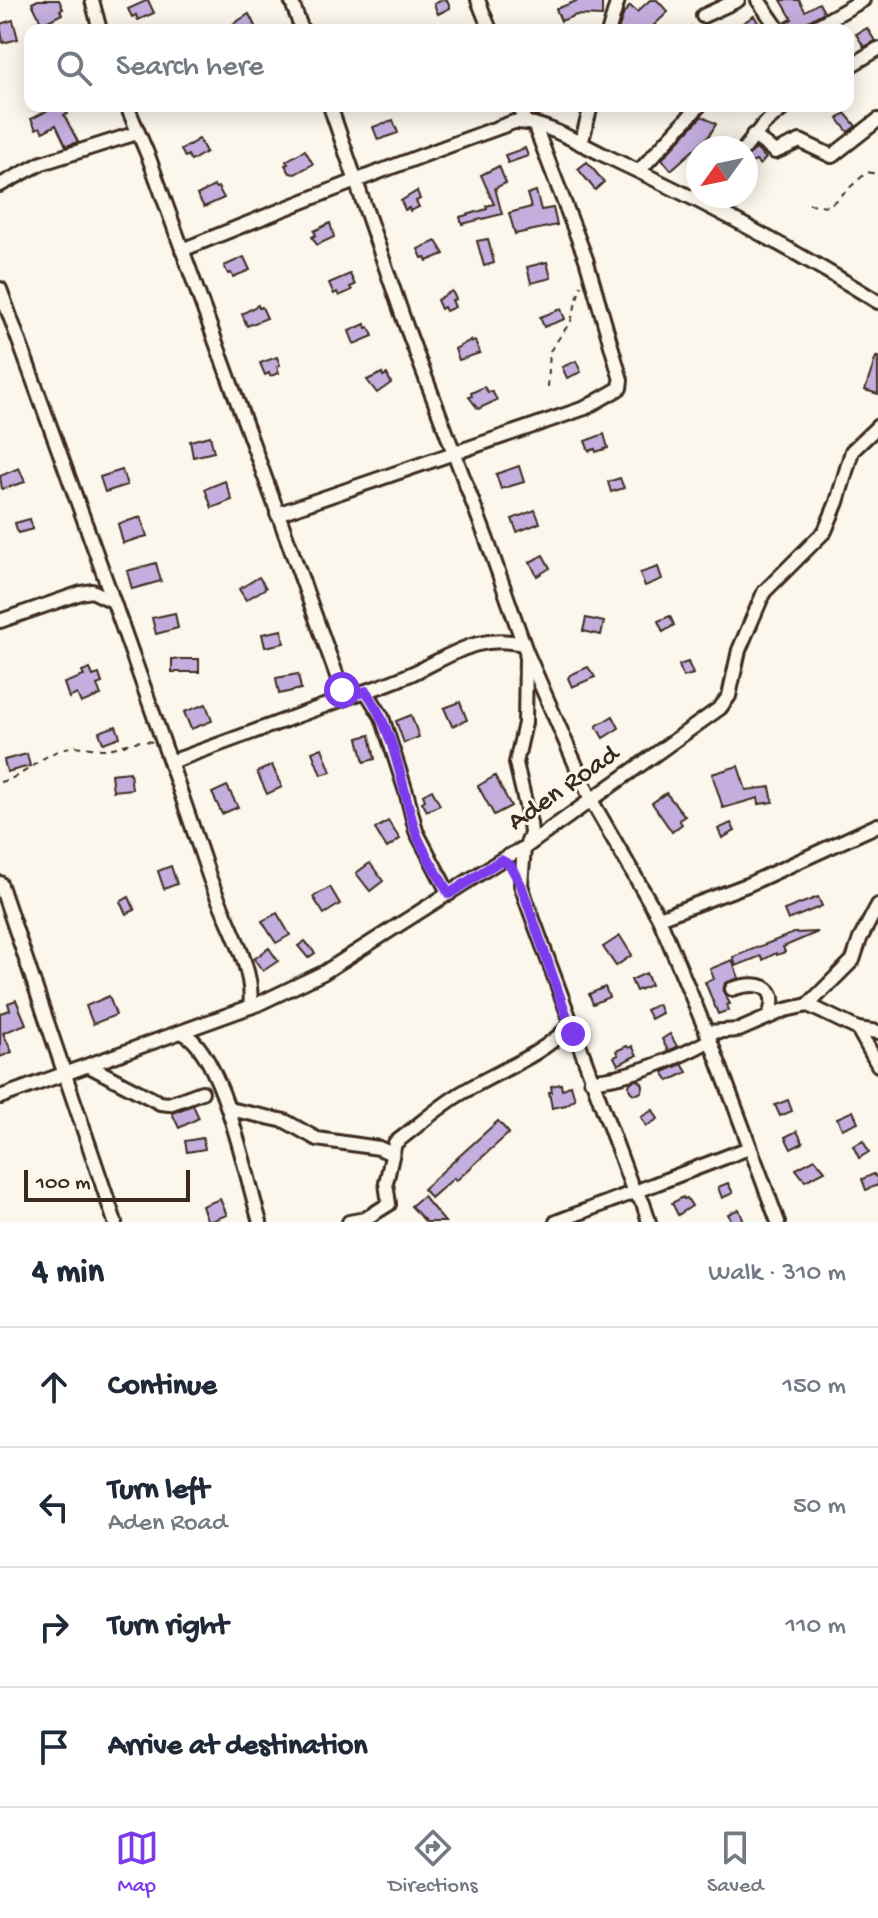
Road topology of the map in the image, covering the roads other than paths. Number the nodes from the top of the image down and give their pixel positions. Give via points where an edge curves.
1 (92, 0) edge
2 (100, 0) edge
3 (291, 0) edge
4 (478, 0) edge
5 (618, 0) edge
6 (738, 0) edge
7 (758, 0) edge
8 (863, 0) edge
9 (724, 2) edge
10 (97, 15) junction
11 (703, 16) dead end
12 (99, 24) edge
13 (300, 24) edge
14 (488, 24) edge
15 (611, 24) edge
16 (775, 24) edge
17 (821, 24) edge
18 (878, 49) edge
19 (854, 63) edge
20 (129, 112) edge
21 (332, 112) edge
22 (523, 112) edge
23 (589, 112) edge
24 (693, 112) edge
25 (779, 112) edge
26 (878, 120) edge
27 (529, 123) junction
28 (137, 133) junction
29 (753, 135) joint
30 (581, 144) junction
31 (639, 171) junction
32 (355, 180) junction
33 (0, 185) edge
34 (686, 190) edge
35 (720, 208) edge
36 (182, 250) junction
37 (0, 289) edge
38 (878, 302) edge
39 (878, 426) edge
40 (456, 455) junction
41 (277, 514) junction
42 (113, 601) junction
43 (0, 621) edge
44 (525, 648) junction
45 (366, 691) junction
46 (351, 696) junction
47 (171, 762) junction
48 (591, 800) junction
49 (878, 825) edge
50 (525, 847) junction
51 (501, 860) junction
52 (0, 883) edge
53 (521, 885) junction
54 (449, 894) junction
55 (648, 899) junction
56 (878, 905) edge
57 (679, 910) junction
58 (659, 918) junction
59 (732, 989) dead end
60 (808, 1005) junction
61 (250, 1007) junction
62 (769, 1016) junction
63 (570, 1025) junction
64 (858, 1029) junction
65 (878, 1032) edge
66 (183, 1033) junction
67 (709, 1036) junction
68 (878, 1065) edge
69 (89, 1066) junction
70 (66, 1075) junction
71 (591, 1080) junction
72 (202, 1092) dead end
73 (0, 1097) edge
74 (229, 1109) junction
75 (749, 1148) junction
76 (392, 1154) junction
77 (633, 1190) junction
78 (115, 1222) edge
79 (260, 1222) edge
80 (349, 1222) edge
81 (556, 1222) edge
82 (649, 1222) edge
83 (778, 1222) edge

1 - 10 street
2 - 10 street
3 - 13 street
4 - 14 street
5 - 15 street
6 - 9 street
7 - 16 street
8 - 17 street
9 - 11 street
10 - 12 street
18 - 19 street
20 - 28 street
21 - 32 street
22 - 27 street
23 - 30 street
24 - 31 street
25 - 29 street
26 - 29 street via 832,156 800,141 775,152
27 - 30 street
27 - 32 street via 514,122
27 - 40 street via 586,259 620,388 585,408
28 - 33 street via 42,163
28 - 36 street
30 - 31 street
31 - 34 street
32 - 36 street
32 - 40 street
35 - 38 street
36 - 41 street
37 - 42 street
39 - 48 street, Aden Road via 852,451 825,531 764,592 739,650 729,696 720,708
40 - 41 street
40 - 44 street
41 - 46 street via 342,690
42 - 43 street via 92,591
42 - 47 street
44 - 45 street via 487,640
44 - 48 street
44 - 50 street via 525,723 516,763 530,823
45 - 46 street
45 - 54 street via 382,717 416,831
46 - 47 street
47 - 61 street via 249,980
48 - 50 street, Aden Road
48 - 55 street
49 - 57 street
50 - 51 street, Aden Road
50 - 53 street
51 - 53 street
51 - 54 street, Aden Road
52 - 70 street
53 - 63 street
54 - 61 street, Aden Road via 323,973
55 - 57 street
55 - 58 street
56 - 60 street via 853,960
57 - 58 street
58 - 67 street
59 - 62 street via 759,984 767,989 772,1001
60 - 62 street
60 - 64 street
61 - 66 street, Aden Road
62 - 67 street
63 - 71 street
63 - 76 street via 545,1046 462,1092 395,1143
64 - 65 street
64 - 68 street
66 - 69 street, Aden Road
66 - 74 street via 204,1051
67 - 71 street via 693,1050
67 - 75 street
69 - 70 street, Aden Road
69 - 72 street via 160,1103
70 - 73 street, Aden Road
70 - 78 street
71 - 77 street
74 - 76 street via 285,1121 317,1139
74 - 79 street
75 - 77 street
75 - 83 street
76 - 80 street via 386,1183 389,1204
77 - 81 street
77 - 82 street

